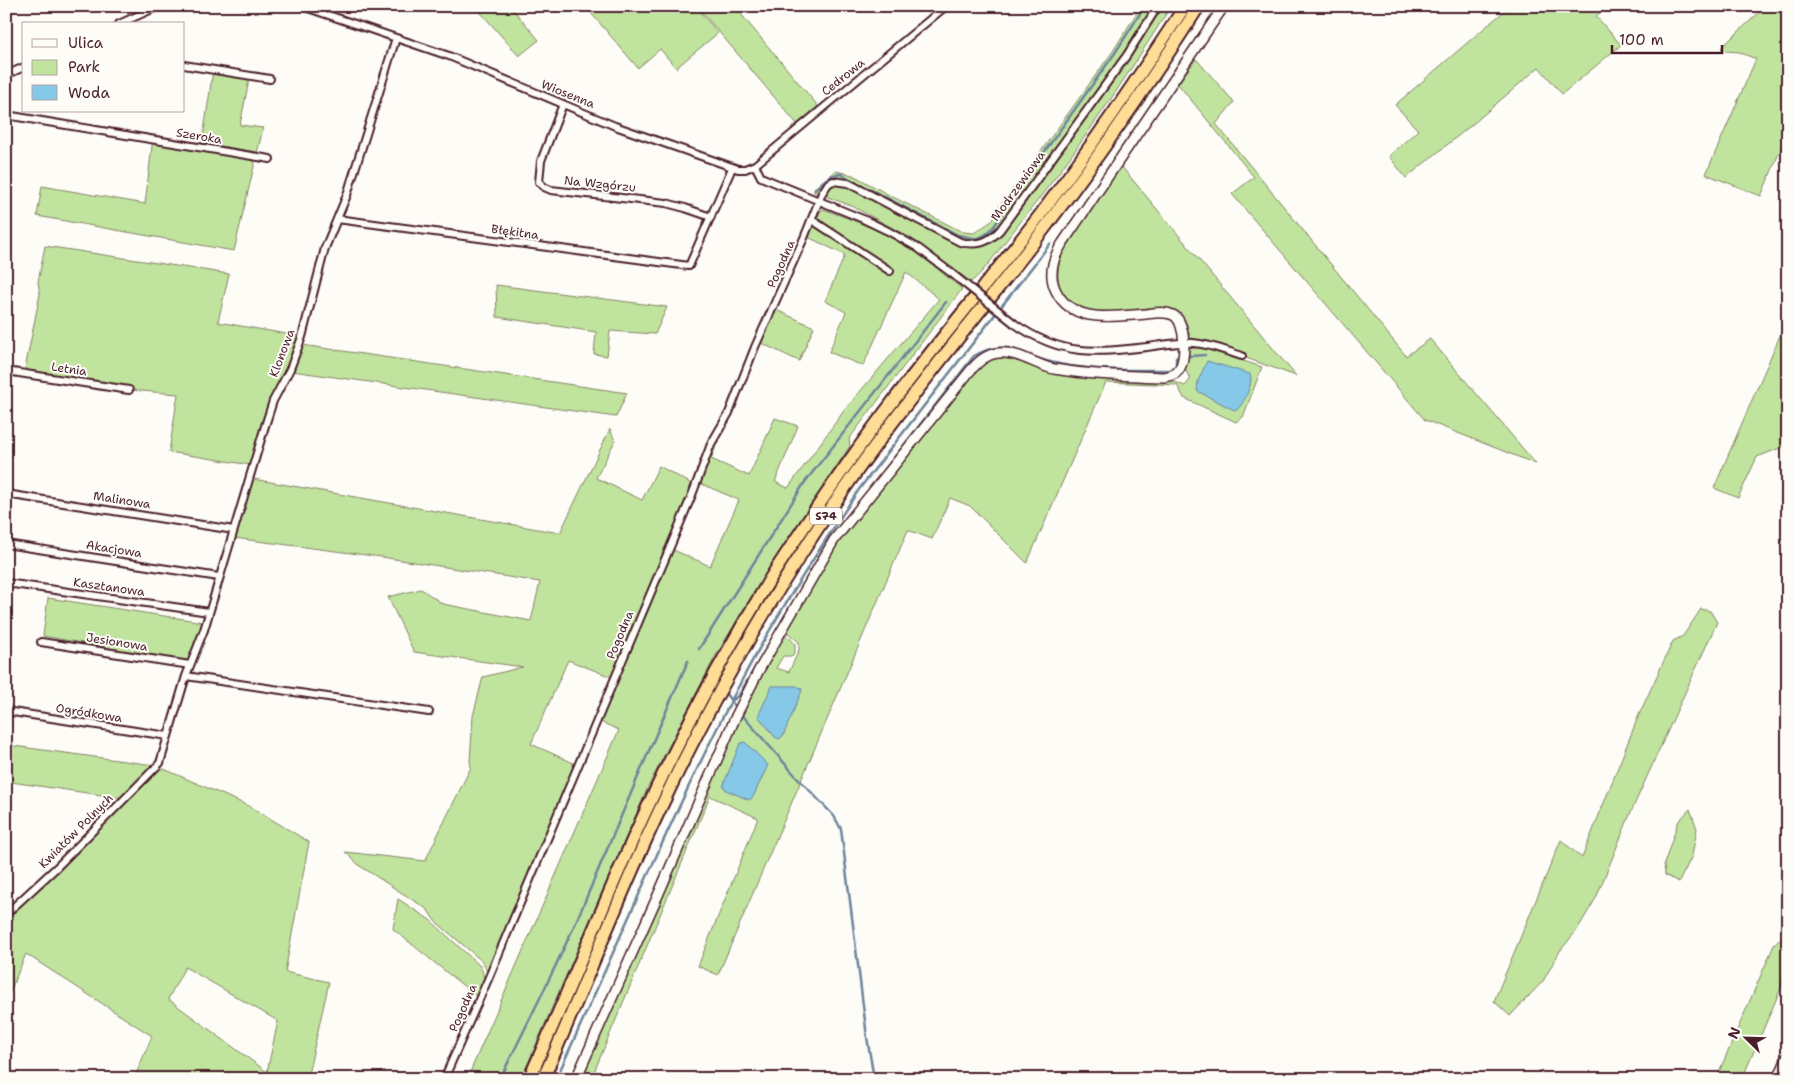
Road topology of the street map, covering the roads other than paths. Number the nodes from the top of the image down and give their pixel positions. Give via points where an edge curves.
1 (159, 6) edge
2 (302, 6) edge
3 (946, 6) edge
4 (1158, 6) edge
5 (1185, 6) edge
6 (1199, 6) edge
7 (1224, 6) edge
8 (124, 22) edge
9 (396, 38) junction
10 (185, 65) edge
11 (22, 68) edge
12 (6, 75) edge
13 (270, 79) dead end
14 (563, 104) junction
15 (6, 115) edge
16 (270, 159) dead end
17 (754, 166) junction
18 (732, 168) junction
19 (819, 202) junction
20 (711, 217) junction
21 (337, 220) junction
22 (812, 220) junction
23 (890, 271) dead end
24 (1183, 343) junction
25 (1242, 356) dead end
26 (6, 371) edge
27 (128, 390) dead end
28 (6, 494) edge
29 (234, 530) junction
30 (6, 544) edge
31 (219, 577) junction
32 (6, 583) edge
33 (209, 612) junction
34 (41, 642) dead end
35 (190, 665) junction
36 (186, 676) junction
37 (6, 712) edge
38 (429, 712) dead end
39 (168, 736) junction
40 (160, 763) joint
41 (6, 914) edge
42 (1788, 1056) edge
43 (444, 1079) edge
44 (529, 1079) edge
45 (543, 1079) edge
46 (576, 1079) edge
47 (1778, 1079) edge

1 - 8 street
2 - 9 street, Wiosenna
3 - 17 street, Cedrowa
4 - 19 street, Modrzewiowa via 1116,71 1000,230 988,241 979,244 960,242 848,183 834,181 828,184
5 - 44 highway, S74 via 1070,175 866,436 770,580 719,666 667,766
6 - 45 highway, S74 via 1085,174 854,474 769,605 722,687 660,808
7 - 24 street via 1062,244 1052,268 1056,291 1073,310 1099,316 1171,314 1182,324
9 - 14 street, Wiosenna via 449,56
9 - 21 street, Klonowa
10 - 13 street
11 - 12 street
14 - 18 street, Wiosenna
14 - 20 street, Na Wzgórzu via 541,161 539,182 544,187 666,203
15 - 16 street, Szeroka
17 - 18 street, Wiosenna
17 - 19 street via 761,177
18 - 20 street
19 - 22 street, Pogodna
19 - 24 street, bridge via 888,231 918,248 1015,324 1057,346 1080,351 1106,351
20 - 21 street, Błękitna via 689,266
21 - 29 street, Klonowa via 325,248 302,337 273,401
22 - 23 street
22 - 43 street, Pogodna via 729,414 712,444
24 - 25 street via 1210,346
24 - 46 street via 1182,364 1169,376 1068,371 1001,353 984,358 970,370 834,540 759,670 732,724
26 - 27 street, Letnia
28 - 29 street, Malinowa
29 - 31 street, Klonowa
30 - 31 street, Akacjowa
31 - 33 street, Klonowa
32 - 33 street, Kasztanowa
33 - 35 street, Klonowa
34 - 35 street, Jesionowa
35 - 36 street, Klonowa
36 - 38 street
36 - 39 street, Klonowa
37 - 39 street, Ogródkowa
39 - 40 street, Klonowa
40 - 41 street, Kwiatów Polnych
42 - 47 street

